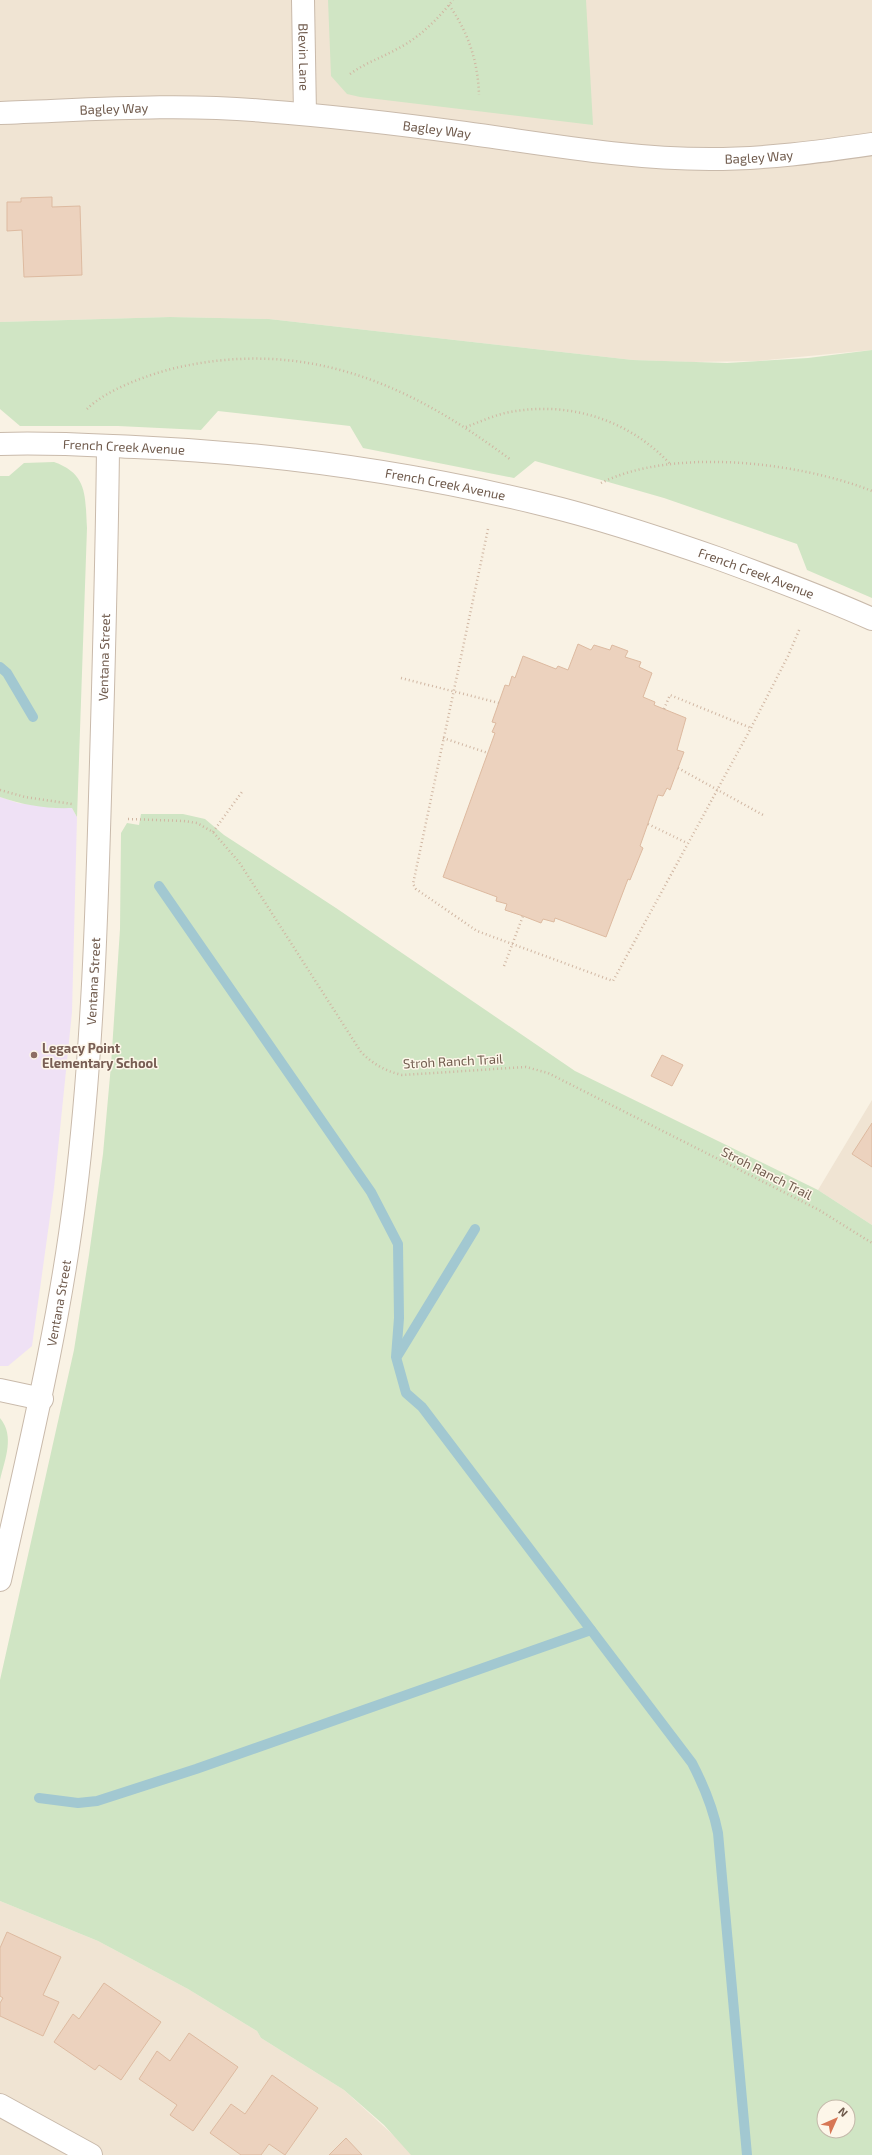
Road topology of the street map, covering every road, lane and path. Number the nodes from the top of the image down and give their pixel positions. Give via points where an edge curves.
1 (303, 0) edge
2 (452, 0) edge
3 (449, 4) junction
4 (350, 74) dead end
5 (479, 95) dead end
6 (0, 113) edge
7 (305, 114) junction
8 (872, 144) edge
9 (87, 409) dead end
10 (466, 427) junction
11 (0, 444) edge
12 (108, 446) junction
13 (511, 460) dead end
14 (671, 465) junction
15 (602, 483) dead end
16 (872, 491) edge
17 (488, 529) dead end
18 (872, 619) edge
19 (800, 628) dead end
20 (401, 678) dead end
21 (454, 690) junction
22 (498, 703) dead end
23 (664, 709) dead end
24 (751, 728) junction
25 (443, 738) junction
26 (488, 753) dead end
27 (678, 768) dead end
28 (718, 788) junction
29 (0, 790) edge
30 (242, 792) dead end
31 (75, 804) dead end
32 (763, 815) dead end
33 (124, 819) dead end
34 (648, 824) dead end
35 (213, 832) junction
36 (687, 843) junction
37 (523, 916) dead end
38 (512, 943) junction
39 (504, 966) dead end
40 (872, 1243) edge
41 (0, 1390) edge
42 (42, 1399) junction
43 (0, 1580) edge
44 (0, 2105) edge
45 (91, 2155) edge

1 - 7 street, Blevin Lane
2 - 3 path
3 - 4 path via 430,25 409,42
3 - 5 path via 462,25 472,51 478,73
6 - 7 street, Bagley Way via 204,108
7 - 8 street, Bagley Way via 671,158 794,155
9 - 10 path via 99,398 164,371 224,360 282,358 346,371 385,385
10 - 13 path
10 - 14 path via 515,411 553,410 585,414 624,428 648,443
11 - 12 street, French Creek Avenue
12 - 18 street, French Creek Avenue via 205,451 334,464 492,492 588,516 672,543 762,574
12 - 42 street, Ventana Street via 99,858 92,1029 68,1252
14 - 15 path via 623,474
14 - 16 path via 715,463 792,468 841,480
17 - 21 path
19 - 24 path
20 - 21 path
21 - 22 path
21 - 25 path
23 - 24 path via 670,695
24 - 28 path
25 - 26 path
25 - 38 path via 413,884 416,889 477,931
27 - 28 path
28 - 32 path
28 - 36 path
29 - 31 path via 25,798
30 - 35 path
33 - 35 path, Stroh Ranch Trail via 184,821 197,823
34 - 36 path
35 - 40 path, Stroh Ranch Trail via 238,862 361,1052 378,1066 402,1074 526,1067 548,1073 820,1210
36 - 38 path via 613,981
37 - 38 path
38 - 39 path
41 - 42 street
42 - 43 street, Ventana Street
44 - 45 street

